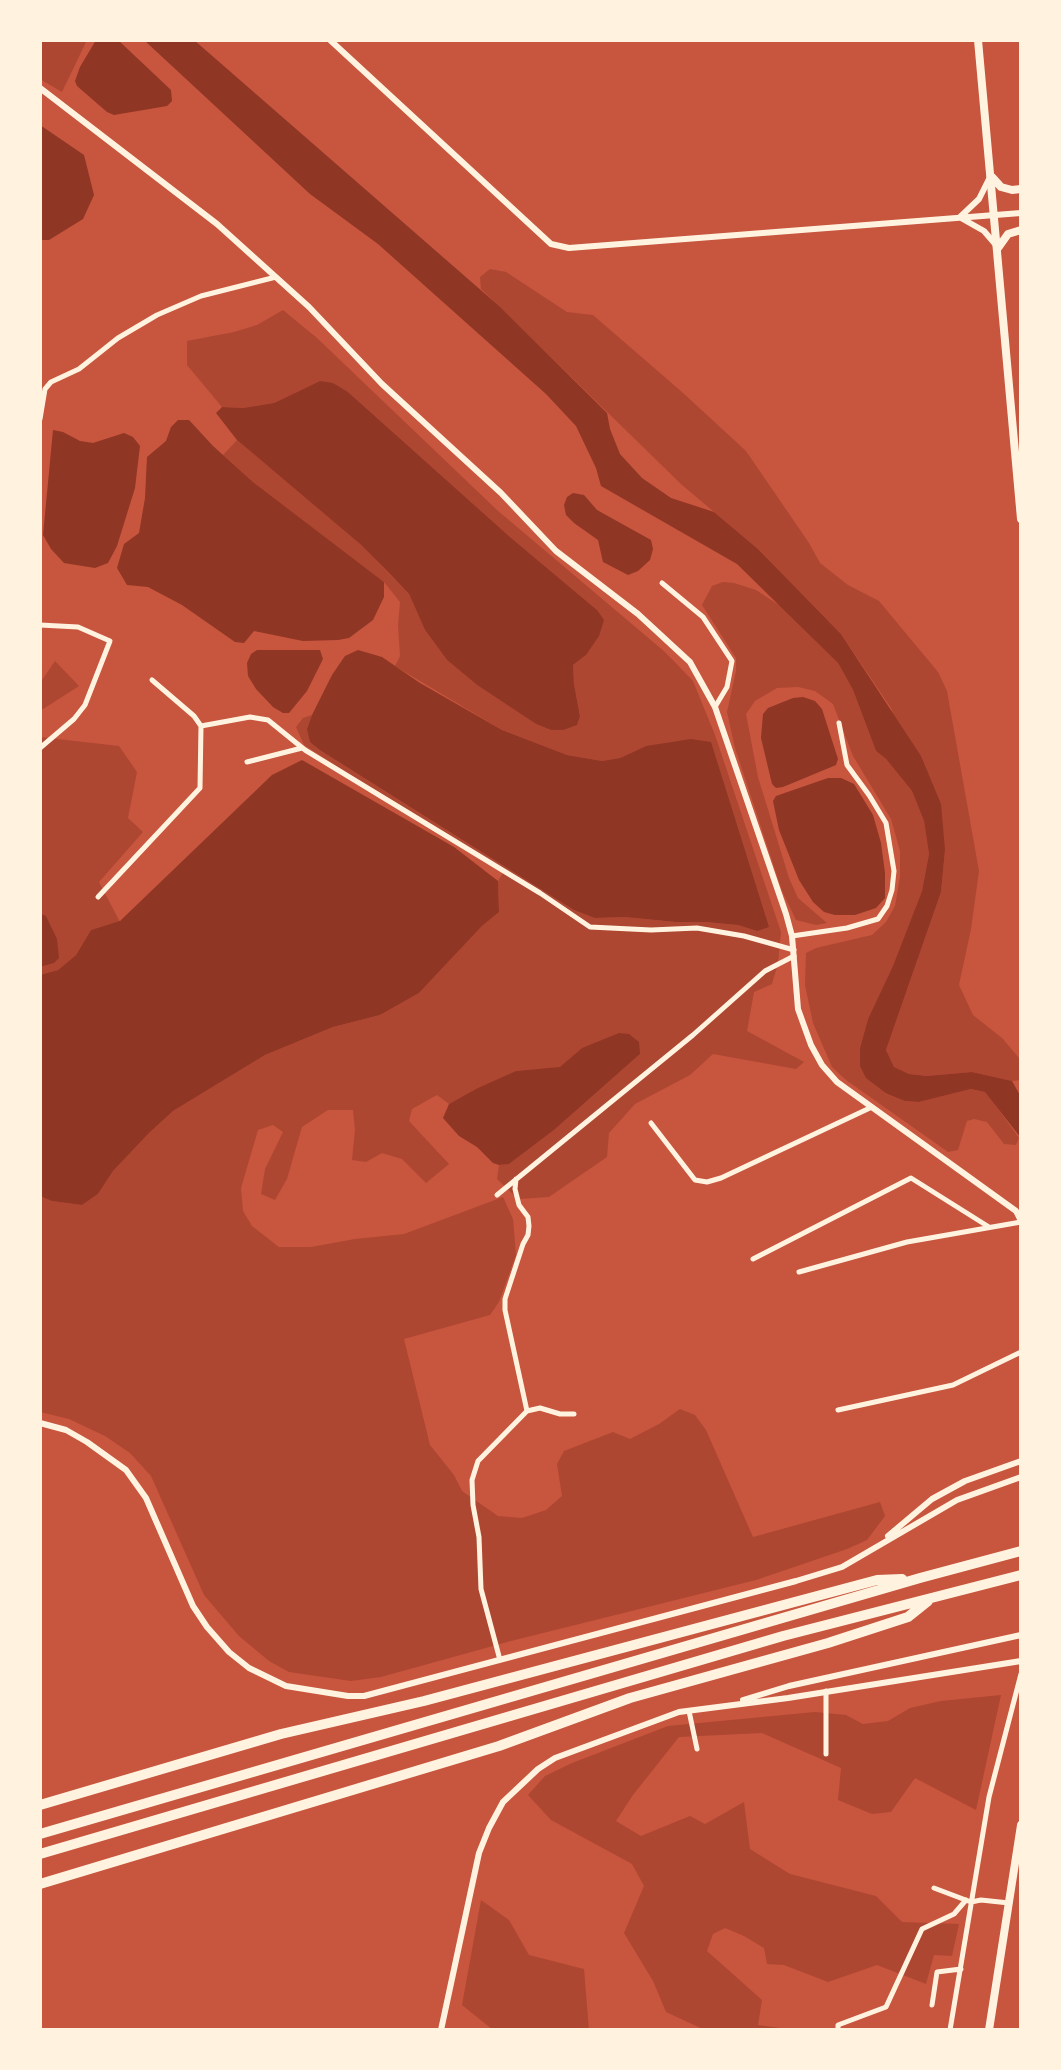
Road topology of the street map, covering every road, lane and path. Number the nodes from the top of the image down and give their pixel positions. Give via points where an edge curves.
1 (330, 40) edge
2 (978, 40) edge
3 (40, 88) edge
4 (991, 174) junction
5 (1021, 189) edge
6 (1021, 213) edge
7 (994, 215) junction
8 (959, 218) junction
9 (1021, 230) edge
10 (998, 248) junction
11 (276, 277) junction
12 (40, 419) edge
13 (1021, 519) edge
14 (662, 583) dead end
15 (40, 625) edge
16 (152, 680) dead end
17 (715, 707) junction
18 (839, 723) dead end
19 (201, 726) junction
20 (40, 748) edge
21 (302, 748) junction
22 (247, 762) dead end
23 (98, 897) dead end
24 (792, 936) junction
25 (794, 953) junction
26 (872, 1107) junction
27 (651, 1124) dead end
28 (516, 1179) junction
29 (497, 1195) dead end
30 (1021, 1221) edge
31 (989, 1227) junction
32 (753, 1259) dead end
33 (799, 1272) dead end
34 (1021, 1352) edge
35 (838, 1410) dead end
36 (527, 1411) junction
37 (574, 1414) dead end
38 (40, 1423) edge
39 (1021, 1461) edge
40 (1021, 1476) edge
41 (881, 1542) junction
42 (1021, 1551) edge
43 (1021, 1575) edge
44 (920, 1578) junction
45 (932, 1598) junction
46 (1021, 1634) edge
47 (500, 1660) junction
48 (1021, 1661) edge
49 (1021, 1674) edge
50 (825, 1692) junction
51 (734, 1704) junction
52 (689, 1711) junction
53 (697, 1749) dead end
54 (826, 1754) dead end
55 (40, 1805) edge
56 (1021, 1825) edge
57 (40, 1834) edge
58 (40, 1854) edge
59 (40, 1884) edge
60 (934, 1888) dead end
61 (969, 1901) junction
62 (1009, 1903) junction
63 (961, 1969) junction
64 (932, 2005) dead end
65 (441, 2030) edge
66 (838, 2030) edge
67 (950, 2030) edge
68 (989, 2030) edge

1 - 8 street via 551,244 569,248
2 - 4 main road
3 - 11 street via 217,224
4 - 5 main road via 1001,187
4 - 7 main road
4 - 8 street via 979,199
6 - 7 street
7 - 8 street
7 - 10 main road
8 - 10 street via 984,231
9 - 10 main road via 1008,234
10 - 13 main road
11 - 12 street via 201,296 157,314 79,369 51,382 45,388
11 - 17 street via 556,551 638,614 690,662
14 - 17 street via 702,617 732,661 727,687
15 - 20 street via 78,627 110,641 85,705
16 - 19 street
17 - 24 street
18 - 24 street via 847,765 886,823 894,871 892,890 878,919
19 - 21 street via 250,717 268,720
19 - 23 street via 200,788
21 - 22 street
21 - 25 street via 590,927 697,928 744,936
24 - 25 street
25 - 26 street via 798,1009 811,1045 837,1082
25 - 28 street via 765,971
26 - 27 street via 707,1182 695,1180
26 - 30 street via 1016,1211
28 - 29 street
28 - 36 street via 519,1205 529,1226 505,1310
30 - 31 street
31 - 32 street via 911,1178
31 - 33 street via 908,1242
34 - 35 street via 953,1385
36 - 37 street
36 - 47 street via 478,1461 472,1480 481,1589
38 - 47 street via 65,1430 126,1470 146,1498 193,1606 207,1627 229,1652 267,1678 286,1686 365,1696
39 - 41 street via 965,1481 932,1499
40 - 41 street via 957,1500
41 - 47 street via 842,1567
42 - 44 highway
43 - 45 highway
44 - 55 highway via 877,1580 743,1614 424,1701 281,1734
44 - 57 highway
45 - 58 highway via 783,1636
45 - 59 highway via 908,1617 840,1639 629,1698 499,1746
46 - 51 street via 789,1686
48 - 50 street
49 - 61 street via 989,1797
50 - 51 street
50 - 54 street
51 - 52 street
52 - 53 street
52 - 65 street via 555,1758 503,1802 479,1853
56 - 62 main road
60 - 61 street
61 - 62 street
61 - 63 street
61 - 66 street via 922,1929 886,2007 838,2025
62 - 68 main road
63 - 64 street via 937,1972
63 - 67 street

